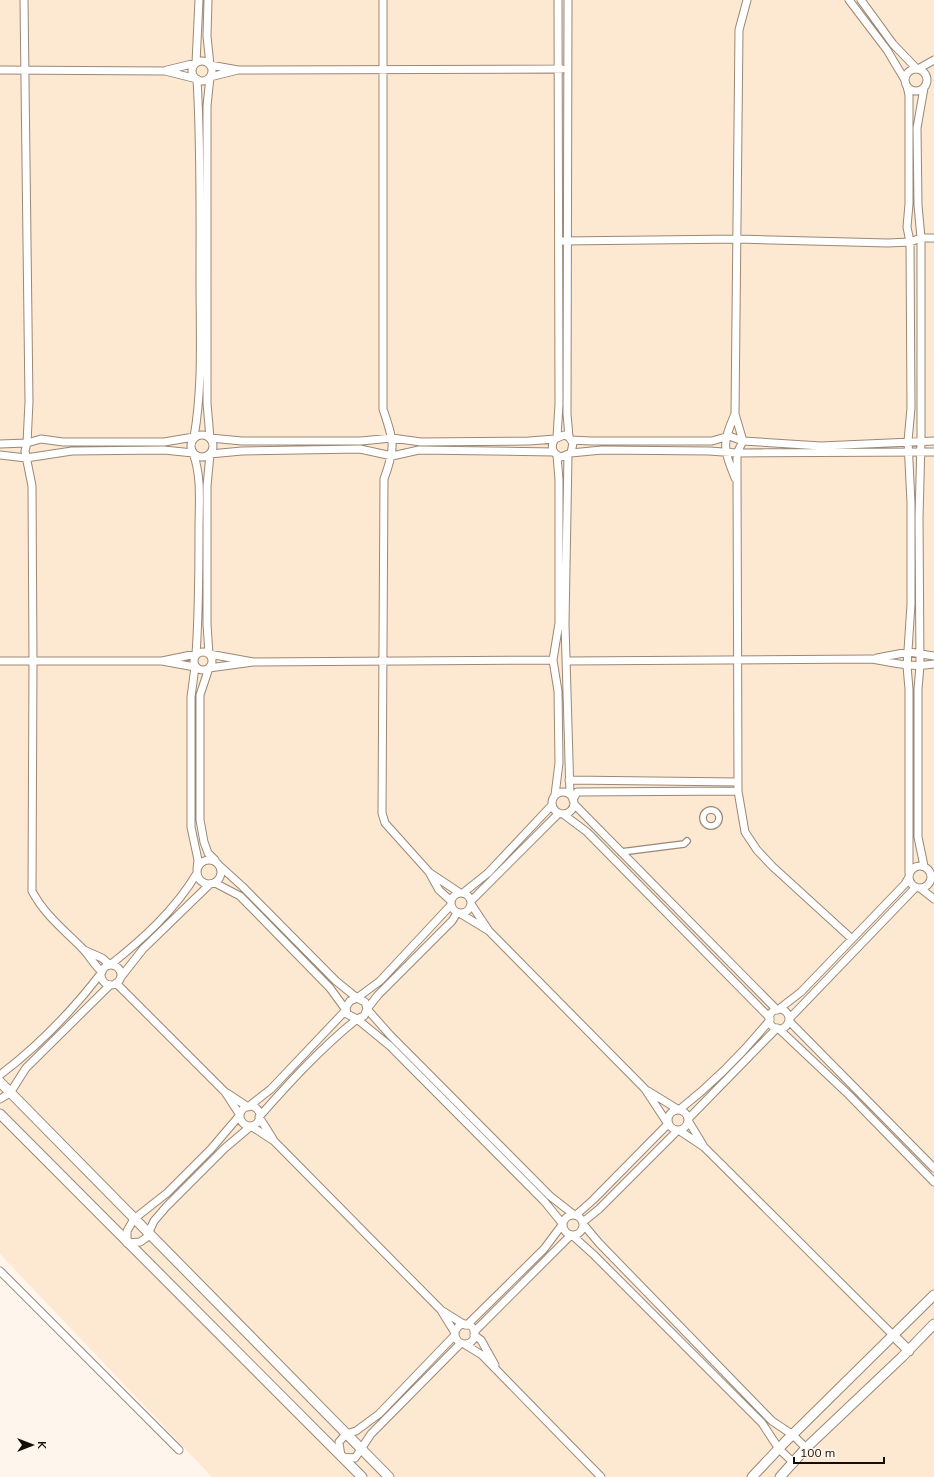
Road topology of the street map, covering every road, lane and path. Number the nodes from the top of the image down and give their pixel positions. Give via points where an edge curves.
1 (24, 0) edge
2 (198, 0) edge
3 (208, 0) edge
4 (383, 0) edge
5 (558, 0) edge
6 (568, 0) edge
7 (747, 0) edge
8 (849, 0) edge
9 (861, 0) edge
10 (869, 11) junction
11 (862, 16) junction
12 (934, 60) edge
13 (196, 63) junction
14 (210, 65) junction
15 (558, 69) junction
16 (568, 69) junction
17 (917, 69) junction
18 (0, 70) edge
19 (25, 70) junction
20 (238, 70) junction
21 (382, 70) junction
22 (165, 71) junction
23 (934, 76) edge
24 (210, 77) junction
25 (197, 79) junction
26 (906, 83) junction
27 (925, 86) junction
28 (204, 158) junction
29 (921, 238) junction
30 (934, 238) edge
31 (738, 239) junction
32 (558, 240) junction
33 (568, 240) junction
34 (910, 242) junction
35 (203, 307) junction
36 (559, 364) junction
37 (568, 364) junction
38 (736, 414) junction
39 (194, 437) junction
40 (725, 437) junction
41 (210, 438) junction
42 (392, 438) junction
43 (556, 438) junction
44 (570, 439) junction
45 (658, 441) junction
46 (743, 441) junction
47 (921, 441) junction
48 (934, 441) edge
49 (908, 442) junction
50 (27, 443) junction
51 (0, 444) edge
52 (658, 450) junction
53 (909, 451) junction
54 (725, 452) junction
55 (921, 452) junction
56 (934, 452) edge
57 (193, 453) junction
58 (738, 453) junction
59 (210, 454) junction
60 (555, 454) junction
61 (570, 454) junction
62 (0, 456) edge
63 (392, 456) junction
64 (26, 458) junction
65 (737, 484) junction
66 (562, 579) junction
67 (909, 652) junction
68 (196, 654) junction
69 (209, 654) junction
70 (920, 654) junction
71 (934, 656) edge
72 (872, 659) junction
73 (553, 660) junction
74 (738, 660) junction
75 (0, 661) edge
76 (33, 661) junction
77 (162, 661) junction
78 (382, 661) junction
79 (567, 661) junction
80 (253, 662) junction
81 (934, 664) edge
82 (907, 666) junction
83 (920, 666) junction
84 (195, 667) junction
85 (209, 668) junction
86 (569, 780) junction
87 (738, 782) junction
88 (738, 791) junction
89 (554, 795) junction
90 (572, 799) junction
91 (552, 805) junction
92 (561, 813) junction
93 (687, 840) dead end
94 (622, 852) junction
95 (215, 860) junction
96 (924, 866) junction
97 (221, 867) junction
98 (197, 871) junction
99 (429, 872) junction
100 (909, 875) junction
101 (932, 877) edge
102 (212, 883) junction
103 (918, 888) junction
104 (461, 893) junction
105 (934, 899) edge
106 (451, 903) junction
107 (471, 903) junction
108 (171, 909) junction
109 (459, 913) junction
110 (178, 916) junction
111 (489, 931) junction
112 (852, 939) junction
113 (84, 950) junction
114 (720, 953) junction
115 (714, 960) junction
116 (110, 965) junction
117 (102, 972) junction
118 (115, 982) junction
119 (358, 998) junction
120 (367, 1009) junction
121 (778, 1009) junction
122 (346, 1010) junction
123 (357, 1019) junction
124 (770, 1019) junction
125 (789, 1020) junction
126 (778, 1029) junction
127 (398, 1048) junction
128 (0, 1074) edge
129 (0, 1082) edge
130 (645, 1089) junction
131 (855, 1090) junction
132 (225, 1092) junction
133 (10, 1093) junction
134 (849, 1095) junction
135 (0, 1099) edge
136 (454, 1104) junction
137 (248, 1106) junction
138 (679, 1110) junction
139 (0, 1114) edge
140 (240, 1115) junction
141 (259, 1117) junction
142 (688, 1120) junction
143 (668, 1124) junction
144 (251, 1126) junction
145 (678, 1131) junction
146 (493, 1139) junction
147 (274, 1141) junction
148 (488, 1145) junction
149 (704, 1147) junction
150 (934, 1168) edge
151 (536, 1182) junction
152 (934, 1182) edge
153 (531, 1188) junction
154 (574, 1215) junction
155 (134, 1219) junction
156 (583, 1223) junction
157 (562, 1224) junction
158 (148, 1234) junction
159 (572, 1236) junction
160 (127, 1243) junction
161 (0, 1271) edge
162 (934, 1295) edge
163 (441, 1310) junction
164 (934, 1324) edge
165 (466, 1325) junction
166 (455, 1334) junction
167 (474, 1334) junction
168 (894, 1336) junction
169 (463, 1344) junction
170 (909, 1351) junction
171 (498, 1371) junction
172 (346, 1434) junction
173 (793, 1435) junction
174 (806, 1448) junction
175 (779, 1449) junction
176 (179, 1450) dead end
177 (362, 1450) junction
178 (341, 1457) junction
179 (794, 1463) junction
180 (362, 1477) edge
181 (389, 1477) edge
182 (602, 1477) edge
183 (752, 1477) edge
184 (780, 1477) edge

1 - 19 street
2 - 13 street
3 - 14 street via 207,36
4 - 21 street
5 - 15 street
6 - 16 street
7 - 31 street via 739,30
8 - 11 street
9 - 10 street
10 - 11 street
10 - 17 street via 893,44
11 - 26 street via 899,67
12 - 17 street
13 - 14 street via 204,61
13 - 22 street
13 - 25 street via 192,70
14 - 20 street
14 - 24 street
15 - 16 street
15 - 21 street
15 - 32 street
16 - 33 street
17 - 26 street via 908,73
17 - 27 street via 926,75
18 - 19 street
19 - 22 street
19 - 50 street via 29,282
20 - 21 street
20 - 24 street
21 - 42 street via 383,410
22 - 25 street
23 - 27 street
24 - 25 street via 203,81
24 - 28 street
25 - 28 street
26 - 27 street via 914,91
26 - 34 street via 909,95 907,227
27 - 29 street via 917,128
28 - 35 street
29 - 30 street
29 - 34 street
29 - 47 street
31 - 33 street
31 - 34 street
31 - 38 street
32 - 33 street
32 - 36 street
33 - 37 street
34 - 49 street via 911,408
35 - 39 street via 199,411
35 - 41 street
36 - 37 street
36 - 43 street
37 - 44 street
38 - 40 street
38 - 46 street
39 - 41 street via 201,434
39 - 50 street via 164,442 63,442 41,439
39 - 57 street via 191,444
40 - 45 street via 712,441
40 - 46 street
40 - 54 street
41 - 42 street via 242,441
41 - 59 street via 214,445
42 - 43 street via 421,442 529,441
42 - 63 street
43 - 44 street via 564,435
43 - 60 street via 552,446
44 - 45 street via 591,442
44 - 61 street via 573,448
45 - 52 street
46 - 49 street via 821,446
46 - 58 street
47 - 48 street
47 - 49 street
47 - 55 street
49 - 53 street
50 - 51 street
50 - 64 street
52 - 54 street
52 - 61 street via 602,450
53 - 55 street
53 - 58 street
53 - 67 street
54 - 58 street
54 - 65 street
55 - 56 street
55 - 70 street
57 - 59 street via 204,458
57 - 64 street via 164,450 72,451
57 - 68 street via 199,484 199,617
58 - 65 street
59 - 63 street via 360,449
59 - 69 street via 207,486
60 - 61 street via 561,457
60 - 63 street via 419,450
60 - 66 street via 559,480
61 - 66 street
62 - 64 street
63 - 78 street via 384,479
64 - 76 street via 32,486
65 - 74 street
66 - 73 street
66 - 79 street
67 - 70 street
67 - 72 street
67 - 82 street
68 - 69 street
68 - 77 street
68 - 84 street via 193,660
69 - 80 street
69 - 85 street via 212,660
70 - 71 street
70 - 83 street
72 - 74 street
72 - 82 street
73 - 78 street
73 - 89 street via 558,691 559,763
74 - 79 street
74 - 87 street
75 - 76 street
76 - 77 street
76 - 113 street via 32,891 40,905
77 - 84 street
78 - 80 street
78 - 99 street via 382,813 385,823
79 - 86 street
80 - 85 street
81 - 83 street
82 - 83 street
82 - 100 street
83 - 96 street via 918,837
84 - 85 street via 204,670
84 - 98 street via 190,697 191,827 198,860
85 - 95 street via 200,695 200,820 208,853
86 - 87 street
86 - 90 street
87 - 88 street
88 - 90 street via 577,792
88 - 112 street via 745,832 757,850
89 - 90 street via 563,791
89 - 91 street
90 - 92 street via 569,812
90 - 94 street
91 - 92 street
91 - 104 street via 488,873
92 - 107 street
92 - 115 street via 587,832
93 - 94 street via 684,844
94 - 114 street
95 - 97 street
95 - 98 street via 201,862
96 - 100 street via 916,866
96 - 101 street
97 - 102 street via 221,876
97 - 119 street via 336,981
98 - 102 street via 201,881
98 - 108 street via 186,891
99 - 104 street
99 - 106 street via 439,890
100 - 103 street via 910,883
100 - 112 street via 905,884
101 - 103 street via 927,885
102 - 110 street
102 - 122 street via 240,896 330,988
103 - 105 street
103 - 125 street
104 - 106 street via 454,895
104 - 107 street via 468,896
106 - 109 street
106 - 119 street via 380,981
107 - 109 street via 467,912
107 - 111 street
108 - 110 street
108 - 116 street via 134,946
109 - 111 street
109 - 120 street
110 - 118 street via 143,949
111 - 130 street
112 - 121 street via 801,992
113 - 116 street via 102,958
113 - 117 street via 92,963
114 - 115 street
114 - 121 street
115 - 124 street
116 - 117 street
116 - 118 street via 118,968
117 - 118 street via 103,980
117 - 128 street via 83,997 17,1062
118 - 132 street
118 - 133 street via 26,1068
119 - 120 street via 364,1002
119 - 122 street via 350,1001
120 - 123 street via 364,1016
120 - 127 street
121 - 124 street via 773,1012
121 - 125 street via 787,1013
122 - 123 street via 350,1017
122 - 137 street via 271,1088
123 - 127 street
123 - 141 street via 342,1031
124 - 126 street via 772,1025
124 - 138 street via 755,1038
125 - 126 street via 786,1026
125 - 131 street
126 - 134 street
126 - 142 street
127 - 136 street
129 - 133 street
130 - 138 street
130 - 143 street
131 - 134 street
131 - 150 street
132 - 137 street
132 - 140 street
133 - 135 street
133 - 155 street
134 - 152 street
136 - 146 street
136 - 148 street
137 - 140 street
137 - 141 street via 257,1109
138 - 142 street via 685,1112
138 - 143 street via 668,1116
139 - 160 street
140 - 144 street via 242,1122
140 - 155 street via 173,1187
141 - 144 street via 258,1122
141 - 147 street
142 - 145 street via 686,1128
142 - 149 street
143 - 145 street
143 - 154 street via 593,1200
144 - 147 street
144 - 158 street via 225,1148 166,1207 154,1221
145 - 149 street
145 - 156 street
146 - 148 street
146 - 151 street
147 - 163 street
148 - 153 street
149 - 168 street
151 - 153 street
151 - 154 street
153 - 157 street
154 - 156 street
154 - 157 street via 567,1216
155 - 158 street
155 - 160 street via 127,1231
156 - 159 street via 580,1232
156 - 173 street via 599,1243 772,1420
157 - 159 street via 566,1233
157 - 165 street via 544,1249
158 - 160 street via 140,1242
158 - 172 street
159 - 167 street
159 - 175 street via 594,1254 762,1423
160 - 178 street
161 - 176 street
162 - 168 street
163 - 165 street
163 - 166 street
164 - 170 street
165 - 166 street via 460,1326
165 - 167 street via 472,1328
166 - 169 street via 457,1340
166 - 172 street via 379,1414 356,1431
167 - 169 street via 472,1340
167 - 171 street via 489,1352
168 - 170 street
168 - 173 street
169 - 171 street via 482,1355
169 - 177 street via 371,1434
170 - 174 street
171 - 182 street
172 - 177 street
172 - 178 street via 340,1442
173 - 174 street
173 - 175 street
174 - 179 street
175 - 179 street
175 - 183 street
177 - 178 street via 355,1458
177 - 181 street
178 - 180 street
179 - 184 street

